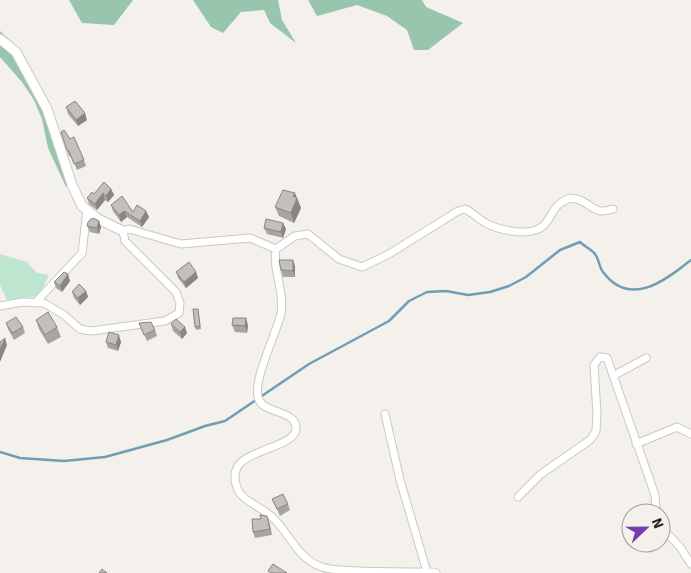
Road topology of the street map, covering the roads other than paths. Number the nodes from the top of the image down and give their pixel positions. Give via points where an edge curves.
1 (0, 39) edge
2 (613, 209) dead end
3 (87, 210) junction
4 (123, 231) junction
5 (276, 249) junction
6 (35, 302) junction
7 (0, 306) edge
8 (646, 358) dead end
9 (613, 376) junction
10 (385, 414) dead end
11 (691, 434) edge
12 (636, 444) junction
13 (518, 497) dead end
14 (655, 503) edge
15 (671, 538) edge
16 (691, 564) edge
17 (330, 571) edge
18 (427, 572) junction
19 (436, 573) edge

1 - 3 street via 16,52 47,109 72,186
2 - 5 street via 601,212 570,198 554,208 542,228 514,232 483,222 465,209 362,267 338,259 308,234 295,236
3 - 4 street
3 - 6 street via 82,253
4 - 5 street via 146,232 181,244 250,238
4 - 6 street via 125,241 176,292 179,313 165,321 90,331 80,329 44,303
5 - 17 street via 274,258 282,297 281,312 257,384 259,400 266,407 287,416 295,423 296,429 287,441 246,458 237,467 235,482 240,494 273,517 312,563
6 - 7 street
8 - 9 street
9 - 12 street
9 - 13 street via 607,358 596,360 596,432
10 - 18 street
11 - 12 street via 677,427
12 - 14 street
15 - 16 street
17 - 18 street
18 - 19 street

